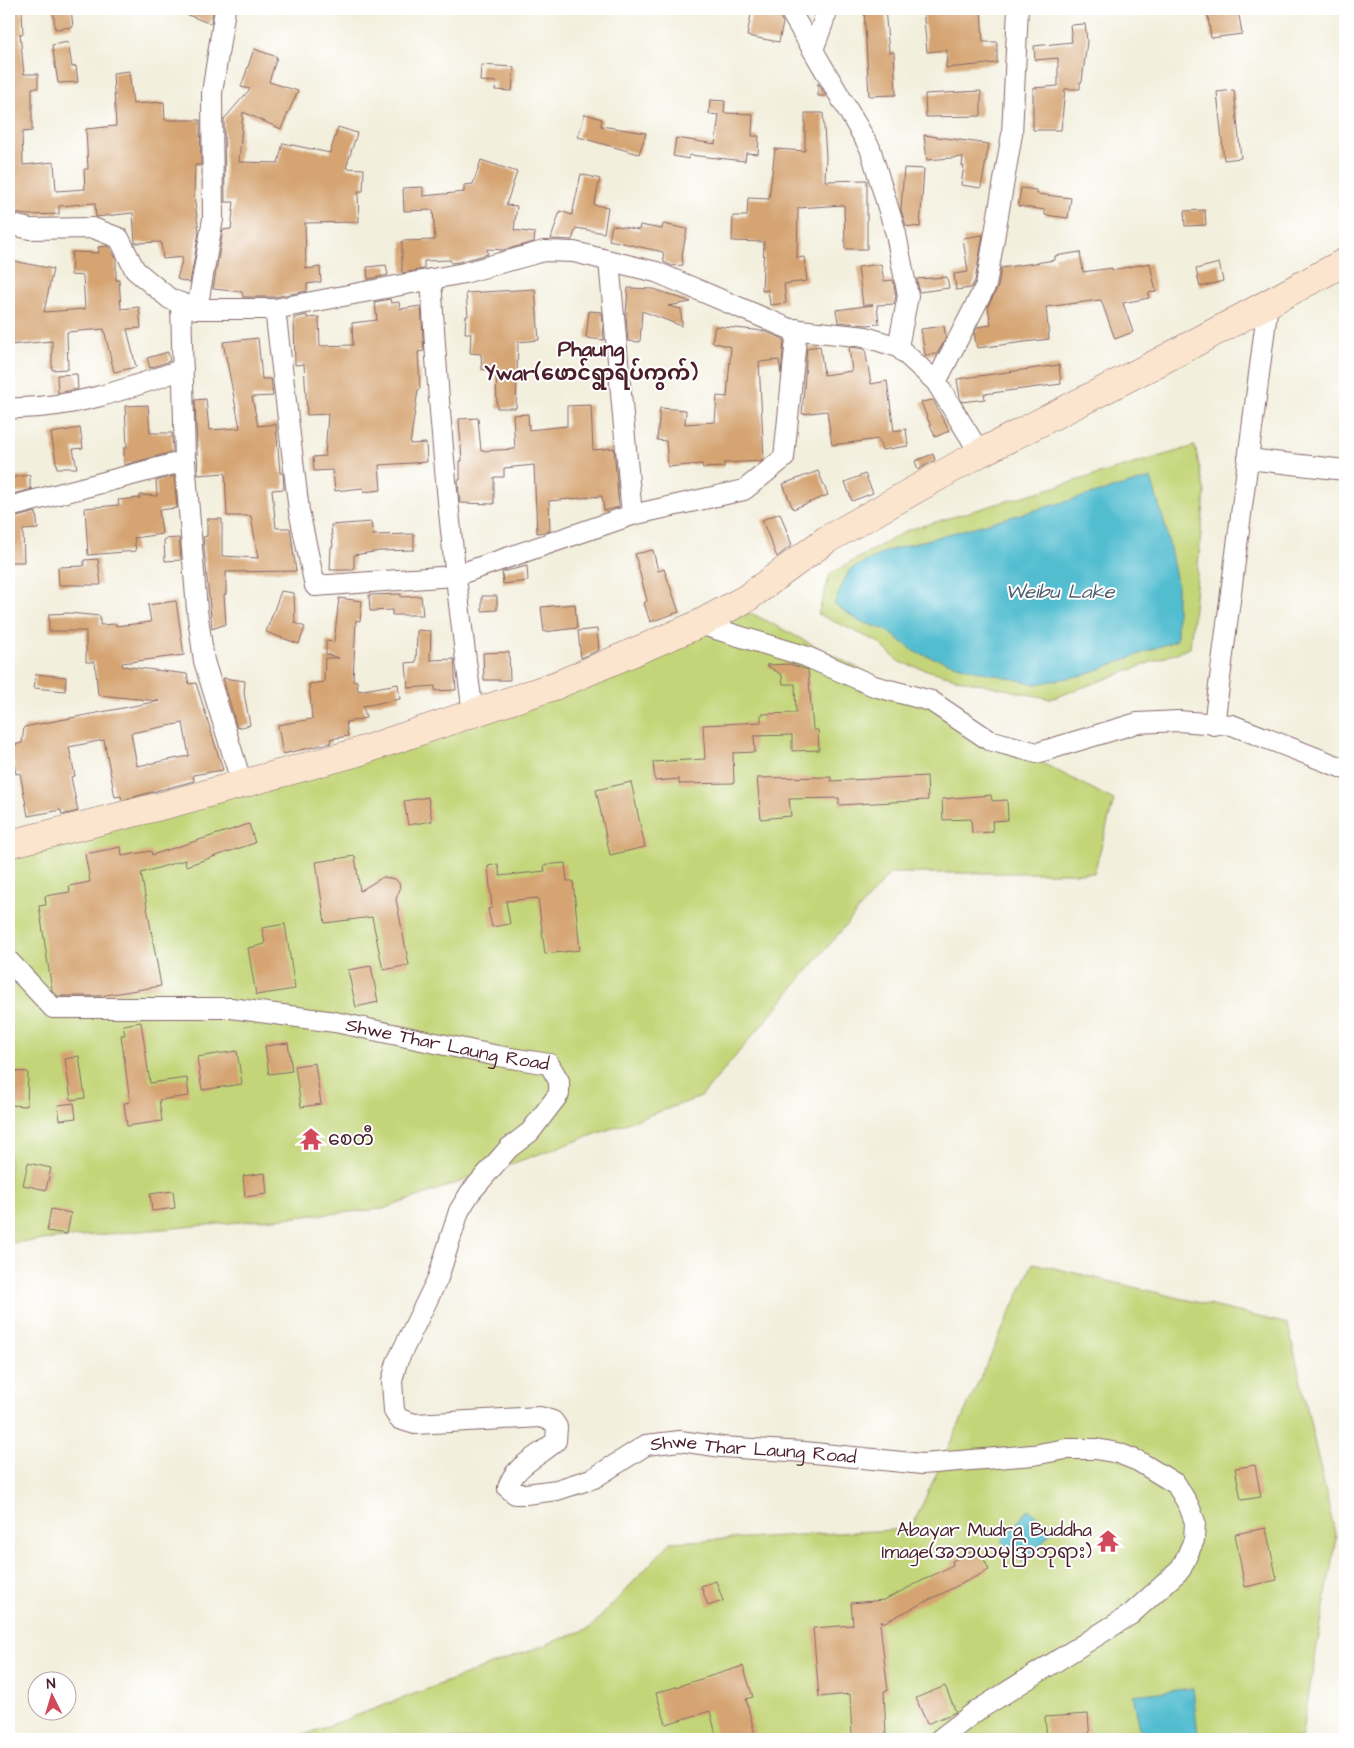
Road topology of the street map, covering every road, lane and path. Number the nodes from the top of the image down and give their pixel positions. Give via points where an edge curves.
1 (225, 9) edge
2 (789, 9) edge
3 (828, 9) edge
4 (1018, 9) edge
5 (813, 50) junction
6 (9, 224) edge
7 (609, 261) junction
8 (1345, 262) edge
9 (431, 280) junction
10 (1268, 304) junction
11 (189, 306) junction
12 (275, 309) junction
13 (797, 329) junction
14 (898, 347) junction
15 (183, 369) junction
16 (936, 382) junction
17 (9, 408) edge
18 (980, 453) junction
19 (1248, 459) junction
20 (185, 461) junction
21 (1345, 470) edge
22 (9, 507) edge
23 (632, 515) junction
24 (454, 576) junction
25 (699, 624) junction
26 (473, 713) junction
27 (1214, 725) junction
28 (1345, 769) edge
29 (242, 784) junction
30 (9, 844) edge
31 (9, 961) edge
32 (940, 1739) edge

1 - 11 street via 212,93 213,219
2 - 5 street
3 - 5 street
4 - 16 street via 1012,134 986,285
5 - 14 street via 870,148 896,234 908,296
6 - 11 street via 30,230 93,228 119,238 135,270 170,299
7 - 9 street via 574,252 544,250 464,274
7 - 13 street via 656,272
7 - 23 street
8 - 10 main road
9 - 12 street
9 - 24 street
10 - 18 main road
10 - 19 street
11 - 12 street
11 - 15 street
12 - 24 street via 299,511 315,586
13 - 14 street via 866,337
13 - 23 street via 784,458 744,490
14 - 16 street
15 - 17 street via 127,390 33,409
15 - 20 street
16 - 18 street
18 - 25 main road via 826,540 747,598
19 - 21 street
19 - 27 street
20 - 22 street
20 - 29 street via 204,661
23 - 24 street
24 - 26 street
25 - 26 main road via 557,684
25 - 27 street via 805,656 874,686 931,701 989,740 1037,752 1138,723 1178,721
26 - 29 main road via 355,753
27 - 28 street via 1232,725
29 - 30 main road
31 - 32 street, Shwe Thar Laung Road via 53,1008 230,1008 335,1022 549,1064 559,1081 559,1094 530,1132 509,1148 470,1193 459,1212 438,1278 397,1362 392,1381 394,1411 399,1419 415,1424 540,1417 553,1421 557,1427 556,1441 510,1479 508,1488 516,1494 539,1494 584,1481 609,1470 646,1445 680,1441 922,1464 1033,1455 1066,1449 1096,1449 1138,1461 1176,1484 1195,1522 1194,1540 1181,1569 1130,1615 981,1708

